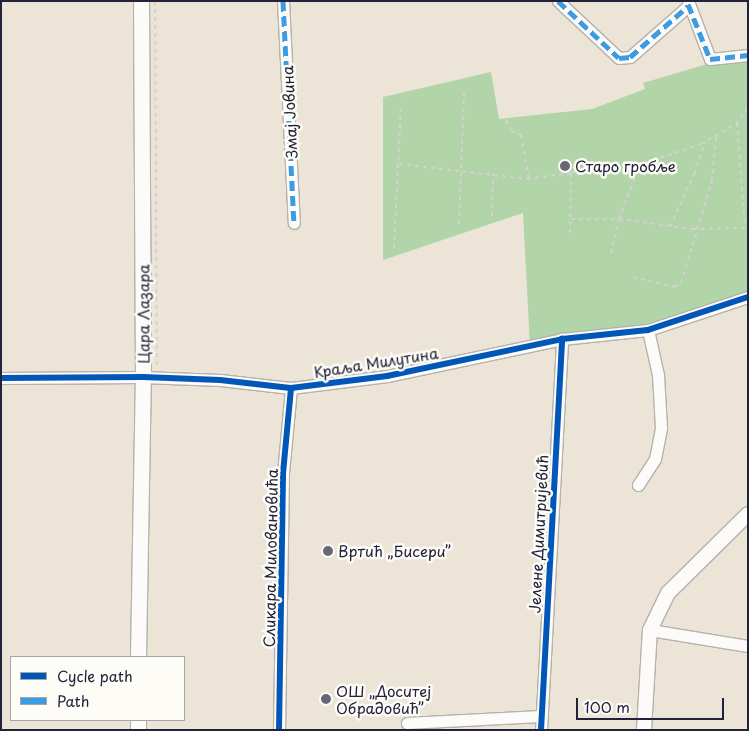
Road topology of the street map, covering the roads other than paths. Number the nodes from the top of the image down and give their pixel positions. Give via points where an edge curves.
1 (141, 1) edge
2 (283, 1) edge
3 (558, 1) edge
4 (688, 4) edge
5 (748, 55) edge
6 (294, 222) dead end
7 (748, 297) edge
8 (648, 330) junction
9 (562, 339) junction
10 (150, 377) junction
11 (1, 378) edge
12 (290, 388) junction
13 (638, 485) dead end
14 (748, 514) edge
15 (650, 630) junction
16 (748, 646) edge
17 (138, 656) edge
18 (540, 716) junction
19 (407, 723) dead end
20 (279, 730) edge
21 (540, 730) edge
22 (644, 730) edge

1 - 10 main road, Цара Лазара
2 - 6 street, Змај Јовина
3 - 4 street via 618,58 630,57
4 - 5 street via 710,59
7 - 8 street, Краља Милутина
8 - 9 street, Краља Милутина
8 - 13 street via 658,375 661,428 655,459
9 - 12 street, Краља Милутина via 387,376
9 - 18 street, Јелене Димитријевић
10 - 11 street, Краља Милутина
10 - 12 street, Краља Милутина
10 - 17 main road, Цара Лазара
12 - 20 street, Сликара Миловановића via 284,473
14 - 15 street via 668,593
15 - 16 street
15 - 22 street
18 - 19 street
18 - 21 street, Јелене Димитријевић

